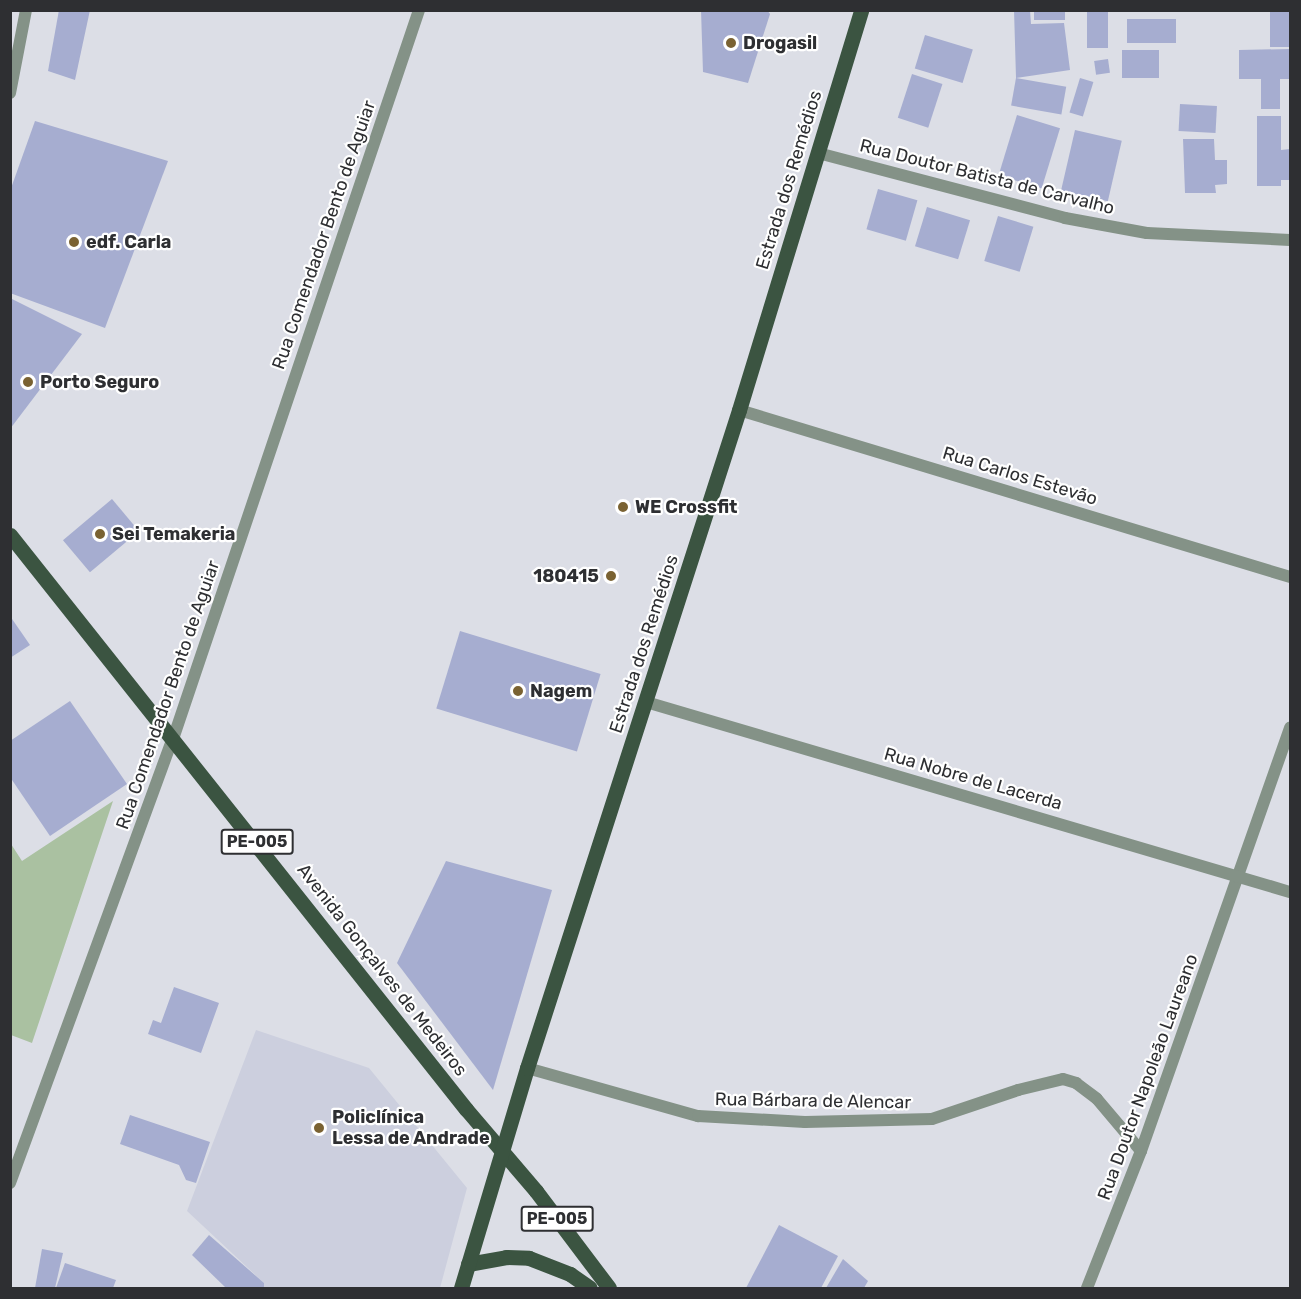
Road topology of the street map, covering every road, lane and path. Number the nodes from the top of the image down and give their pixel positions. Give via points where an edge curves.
1 (26, 10) edge
2 (419, 10) edge
3 (861, 10) edge
4 (10, 93) edge
5 (818, 153) junction
6 (1290, 240) edge
7 (739, 410) junction
8 (10, 535) edge
9 (1290, 577) edge
10 (646, 702) junction
11 (1290, 727) edge
12 (174, 736) junction
13 (1240, 876) junction
14 (1290, 892) edge
15 (527, 1068) junction
16 (501, 1151) junction
17 (1141, 1151) junction
18 (10, 1183) edge
19 (468, 1264) junction
20 (461, 1288) edge
21 (590, 1288) edge
22 (609, 1288) edge
23 (1087, 1288) edge

1 - 4 street
2 - 12 street, Rua Comendador Bento de Aguiar
3 - 5 main road, Estrada dos Remédios
5 - 6 street, Rua Doutor Batista de Carvalho via 1089,223 1159,234
5 - 7 main road, Estrada dos Remédios
7 - 9 street, Rua Carlos Estevão
7 - 10 main road, Estrada dos Remédios
8 - 12 main road, Avenida Gonçalves de Medeiros / PE-005
10 - 13 street, Rua Nobre de Lacerda
10 - 15 main road, Estrada dos Remédios
11 - 13 street, Rua Doutor Napoleão Laureano
12 - 16 main road, Avenida Gonçalves de Medeiros / PE-005
12 - 18 street, Rua Comendador Bento de Aguiar
13 - 14 street, Rua Nobre de Lacerda
13 - 17 street, Rua Doutor Napoleão Laureano
15 - 16 main road, Estrada dos Remédios
15 - 17 street, Rua Bárbara de Alencar via 698,1116 805,1122 932,1119 1063,1079 1087,1089
16 - 19 main road, Estrada dos Remédios
16 - 22 main road, Avenida Gonçalves de Medeiros / PE-005
17 - 23 street, Rua Doutor Napoleão Laureano
19 - 20 main road, Estrada dos Remédios
19 - 21 main road via 506,1257 529,1258 570,1274

